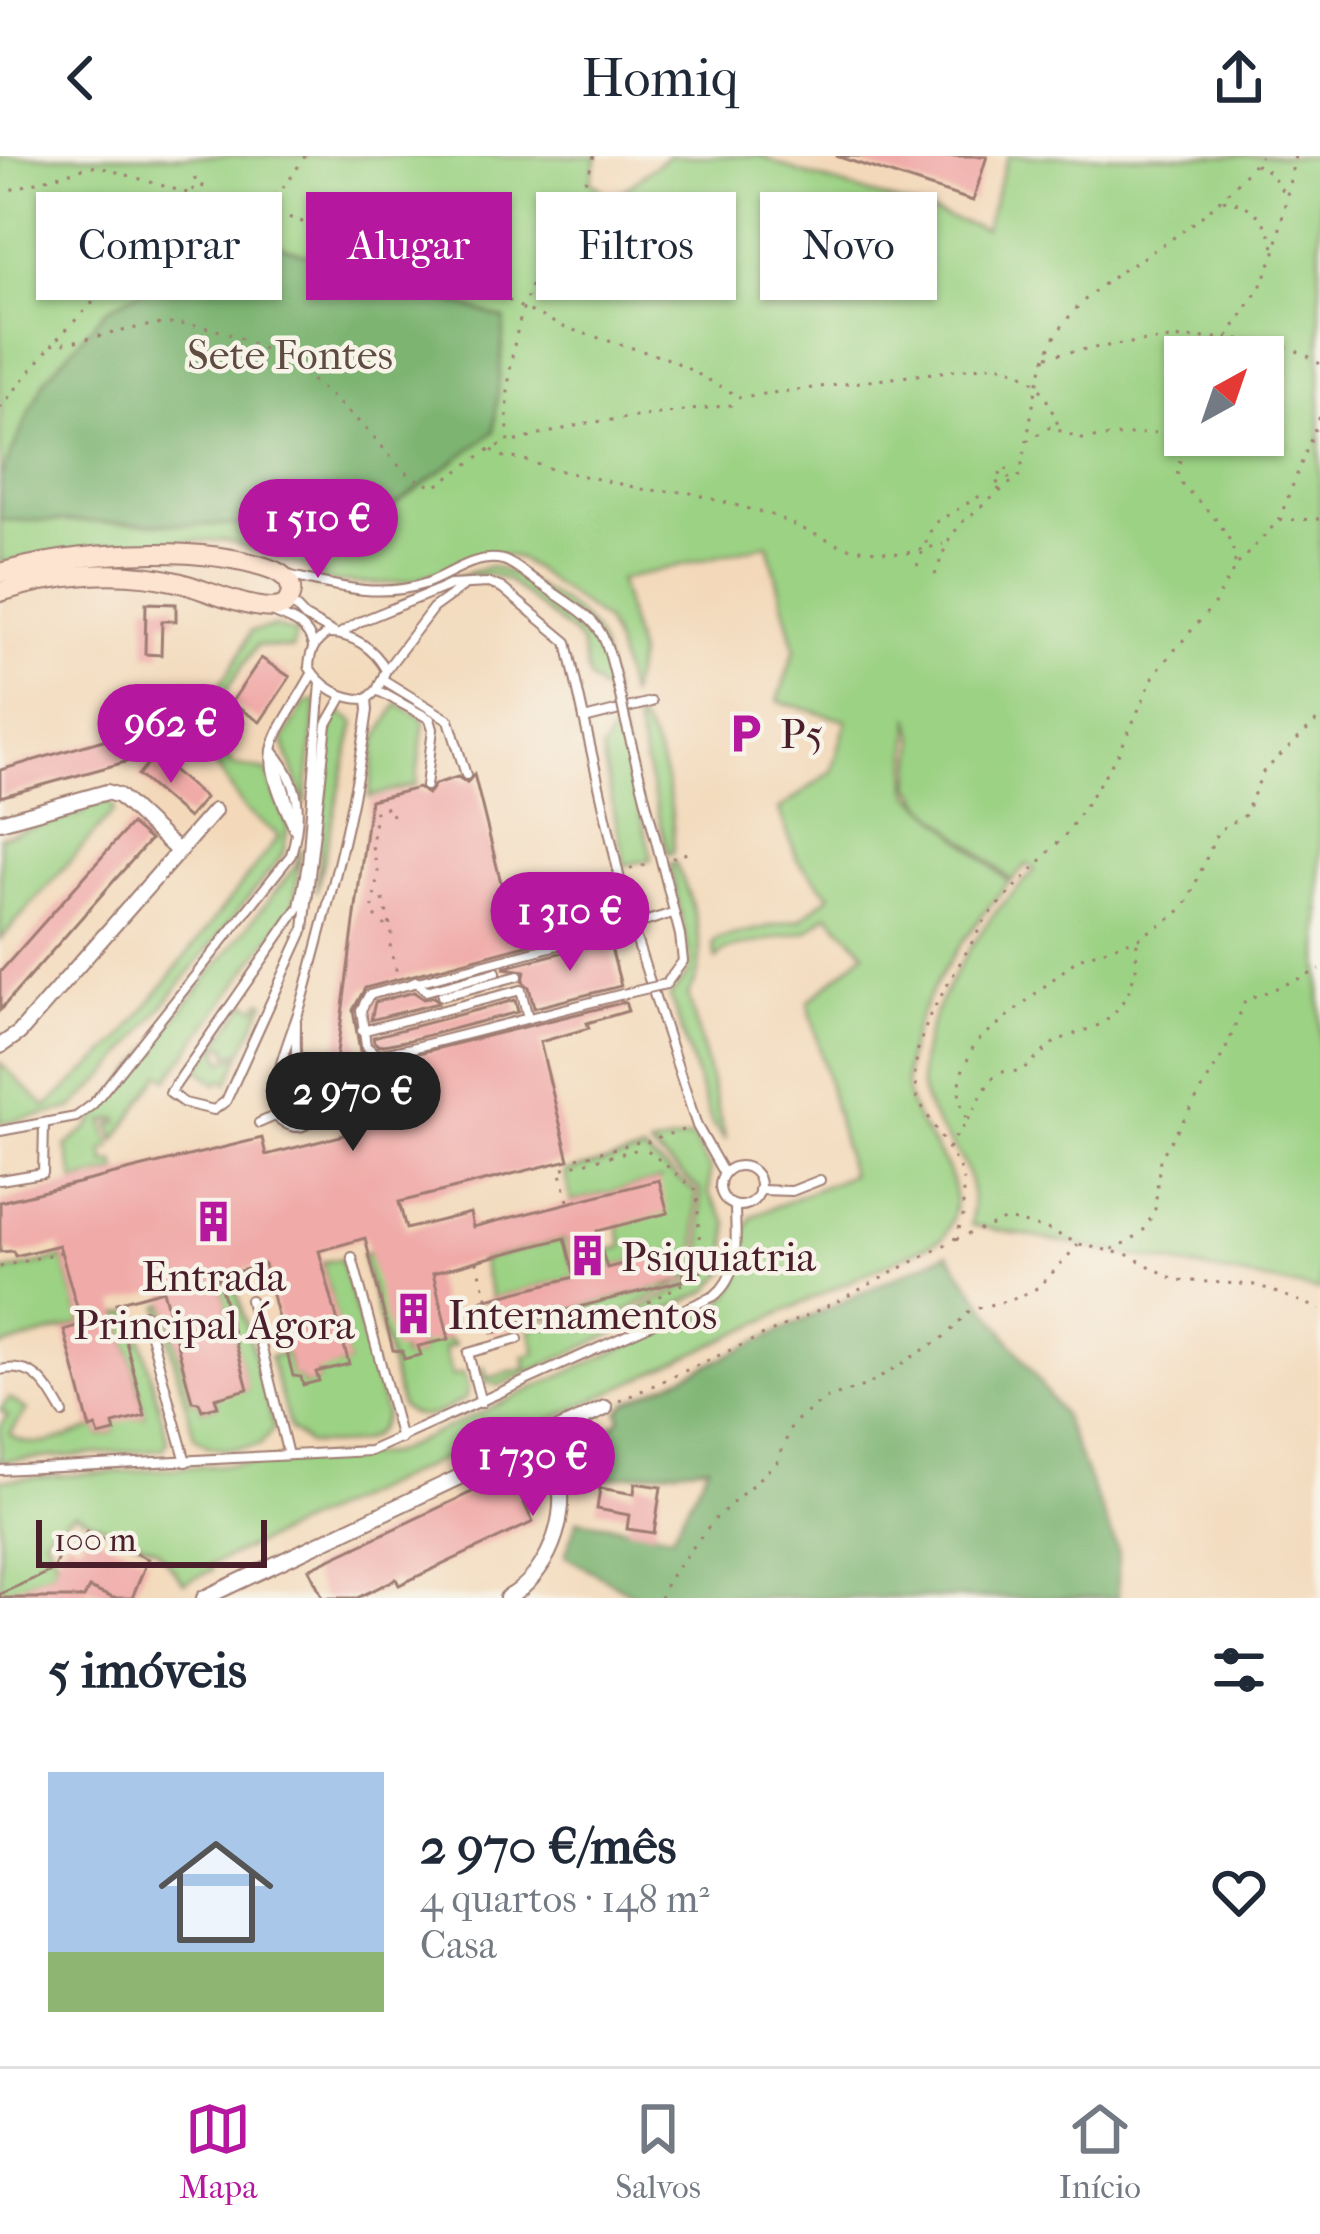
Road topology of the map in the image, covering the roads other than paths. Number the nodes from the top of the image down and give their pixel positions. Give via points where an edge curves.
1 (227, 555) junction
2 (0, 573) edge
3 (282, 574) junction
4 (312, 584) junction
5 (463, 586) junction
6 (0, 592) edge
7 (213, 592) junction
8 (290, 598) junction
9 (267, 610) junction
10 (338, 633) junction
11 (313, 646) junction
12 (312, 674) junction
13 (384, 675) junction
14 (321, 682) junction
15 (377, 690) junction
16 (343, 696) junction
17 (367, 699) junction
18 (651, 702) dead end
19 (584, 719) junction
20 (272, 750) junction
21 (466, 775) dead end
22 (426, 786) dead end
23 (214, 811) dead end
24 (0, 822) edge
25 (295, 830) junction
26 (178, 851) junction
27 (673, 913) junction
28 (513, 957) junction
29 (496, 972) dead end
30 (518, 976) junction
31 (416, 981) junction
32 (521, 990) junction
33 (442, 996) dead end
34 (528, 1018) junction
35 (296, 1022) junction
36 (362, 1031) junction
37 (0, 1046) edge
38 (275, 1116) junction
39 (259, 1123) dead end
40 (44, 1124) junction
41 (0, 1131) edge
42 (724, 1174) junction
43 (0, 1180) edge
44 (820, 1180) dead end
45 (759, 1190) junction
46 (735, 1205) junction
47 (352, 1257) dead end
48 (250, 1300) dead end
49 (145, 1314) dead end
50 (518, 1339) dead end
51 (0, 1370) edge
52 (481, 1403) junction
53 (605, 1408) road end
54 (64, 1413) dead end
55 (400, 1439) junction
56 (542, 1440) junction
57 (288, 1454) junction
58 (186, 1462) junction
59 (0, 1470) edge
60 (204, 1598) edge
61 (507, 1598) edge

1 - 2 street via 82,558
1 - 3 street
1 - 7 street via 210,571
3 - 4 lane
3 - 8 street
4 - 8 lane
4 - 27 lane, bridge via 422,585 502,560 593,618 604,633
5 - 10 lane
5 - 13 lane via 433,608
5 - 19 lane via 502,589 567,642
6 - 7 street via 117,575
7 - 9 street
8 - 9 street
8 - 10 lane via 305,617
9 - 11 lane via 302,626
10 - 11 lane
10 - 13 lane via 373,652
11 - 12 lane
12 - 14 lane
12 - 20 lane
13 - 15 lane
13 - 21 lane via 448,720
14 - 16 lane
14 - 16 lane via 299,907 170,1093 184,1103 214,1110 226,1101 304,929 327,724
15 - 17 lane
15 - 22 lane via 430,719
16 - 17 lane
17 - 35 lane via 352,807
18 - 19 lane
19 - 42 lane via 616,873 697,1126
20 - 25 lane via 269,762
20 - 25 lane via 299,800
23 - 26 street
24 - 26 street via 107,792
25 - 40 lane via 291,855 105,1089 76,1117
26 - 37 street
27 - 28 lane, bridge
27 - 34 lane, bridge via 683,961 667,984
28 - 30 lane
28 - 31 lane
29 - 31 lane via 426,991
30 - 32 lane
30 - 33 lane
31 - 36 lane via 369,995
32 - 34 lane
32 - 36 lane
34 - 36 lane via 377,1055
35 - 38 lane via 272,1092
35 - 38 lane via 298,1070 313,1118 293,1127
38 - 39 lane
40 - 41 lane
40 - 43 lane via 43,1173
42 - 45 lane via 749,1169
42 - 46 lane via 722,1194
44 - 45 lane via 792,1191
45 - 46 lane via 750,1203
46 - 52 lane via 726,1287
47 - 55 lane
48 - 57 lane
49 - 58 lane
50 - 52 lane via 468,1353
51 - 54 lane via 18,1366 41,1378
52 - 55 lane
53 - 56 street
55 - 57 lane via 370,1451
56 - 60 street
56 - 61 street via 558,1474 559,1517 546,1559
57 - 58 lane
58 - 59 lane

